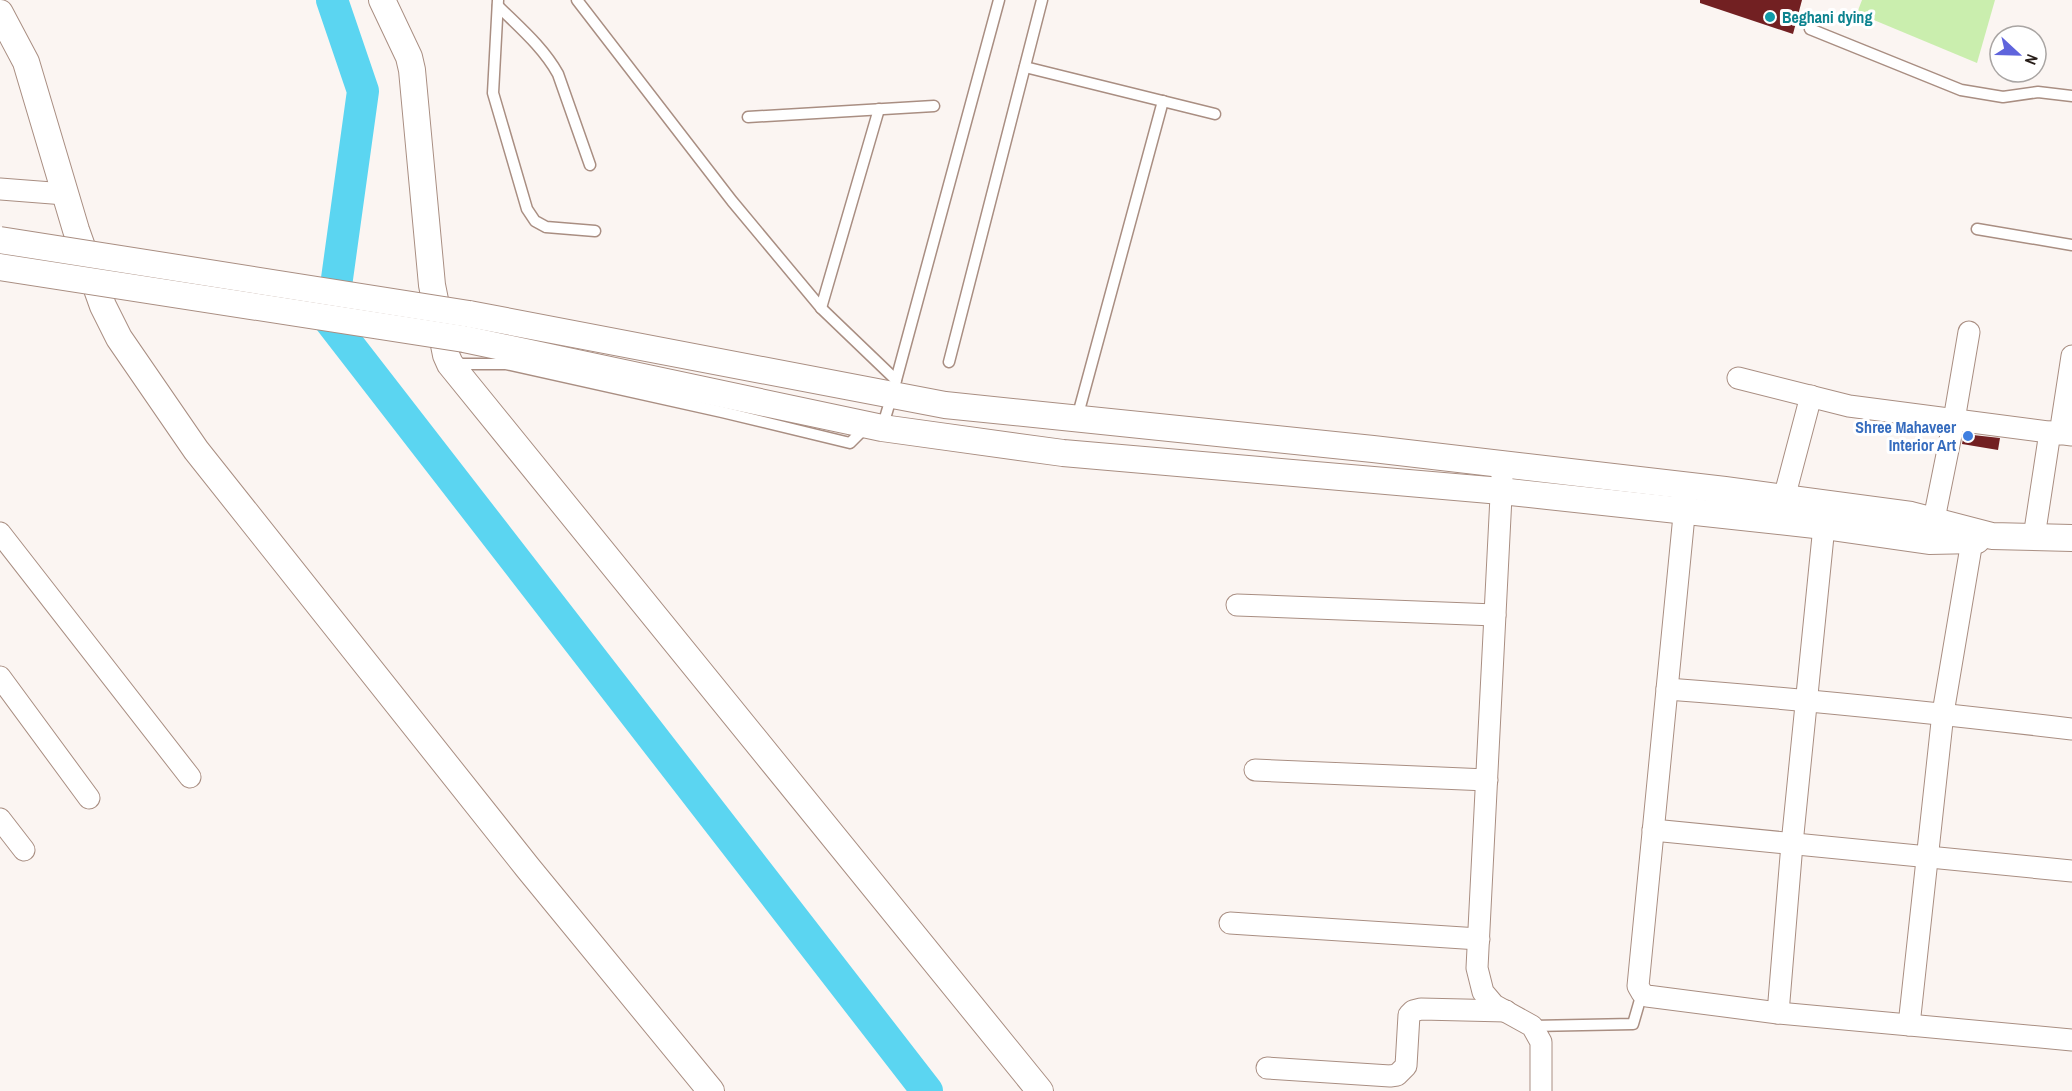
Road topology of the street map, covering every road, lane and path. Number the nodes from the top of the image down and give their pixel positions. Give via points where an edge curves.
1 (382, 0) edge
2 (577, 0) edge
3 (999, 0) edge
4 (1042, 0) edge
5 (498, 3) edge
6 (0, 13) edge
7 (1810, 29) dead end
8 (1025, 67) junction
9 (2072, 96) edge
10 (1163, 101) junction
11 (934, 106) dead end
12 (879, 109) junction
13 (1215, 114) dead end
14 (747, 117) dead end
15 (590, 165) dead end
16 (0, 189) edge
17 (65, 194) junction
18 (1977, 229) dead end
19 (595, 231) dead end
20 (0, 240) edge
21 (2072, 244) edge
22 (0, 267) edge
23 (821, 308) junction
24 (1969, 332) dead end
25 (2072, 356) edge
26 (949, 362) dead end
27 (450, 364) junction
28 (1738, 378) dead end
29 (894, 388) junction
30 (1811, 396) junction
31 (1077, 418) junction
32 (1954, 420) junction
33 (875, 426) junction
34 (2061, 434) edge
35 (1503, 464) junction
36 (1501, 491) junction
37 (1686, 498) junction
38 (1784, 498) junction
39 (1824, 526) junction
40 (1933, 531) junction
41 (0, 532) edge
42 (2034, 537) junction
43 (2072, 538) edge
44 (1982, 539) junction
45 (1237, 605) dead end
46 (1495, 615) junction
47 (0, 677) edge
48 (1667, 689) junction
49 (1807, 700) junction
50 (1943, 713) junction
51 (2072, 729) edge
52 (1255, 770) dead end
53 (190, 777) dead end
54 (1487, 780) junction
55 (88, 798) dead end
56 (0, 819) edge
57 (1653, 830) junction
58 (1792, 844) junction
59 (24, 850) dead end
60 (1927, 857) junction
61 (2072, 872) edge
62 (1230, 923) dead end
63 (1479, 939) junction
64 (1642, 993) junction
65 (1507, 1011) junction
66 (1778, 1013) junction
67 (1909, 1025) junction
68 (1532, 1026) junction
69 (2072, 1040) edge
70 (1268, 1068) dead end
71 (711, 1091) edge
72 (1040, 1091) edge
73 (1541, 1091) edge

1 - 27 street via 412,70 432,285
2 - 23 lane via 732,201
3 - 29 lane
4 - 8 lane
5 - 15 lane via 552,63
5 - 19 lane via 493,93 527,209 535,221 546,227
6 - 17 street via 26,63
7 - 9 lane via 1961,90 2003,97 2038,92
8 - 10 lane
8 - 26 lane
10 - 13 lane
10 - 31 lane
11 - 12 lane
12 - 14 lane
12 - 23 lane
16 - 17 street
17 - 71 street via 111,324 196,450
18 - 21 lane
20 - 29 street, bridge via 469,314
22 - 33 street, bridge via 464,339
23 - 29 lane
24 - 32 street
25 - 34 street
27 - 33 lane via 506,364 850,443
27 - 72 street
28 - 30 street
29 - 31 street via 945,405
29 - 33 lane
30 - 32 street via 1848,406
30 - 38 street
31 - 35 street
32 - 34 street
32 - 40 street
33 - 36 street via 1064,453
34 - 42 street
35 - 36 street
35 - 37 street
36 - 37 street
36 - 46 street
37 - 38 street
37 - 39 street
37 - 48 street
38 - 40 street via 1911,515
39 - 40 street
39 - 49 street
40 - 44 street
41 - 53 street
42 - 43 street
42 - 44 street
44 - 50 street
45 - 46 street
46 - 54 street
47 - 55 street
48 - 49 street
48 - 57 street
49 - 50 street
49 - 58 street
50 - 51 street
50 - 60 street
52 - 54 street
54 - 63 street
56 - 59 street
57 - 58 street
57 - 64 street via 1638,986
58 - 60 street
58 - 66 street
60 - 61 street
60 - 67 street
62 - 63 street
63 - 65 street via 1477,968 1483,992 1494,1005
64 - 66 street
64 - 68 lane via 1633,1024
65 - 68 street
65 - 70 street via 1413,1011 1406,1066 1397,1075
66 - 67 street
67 - 69 street
68 - 73 street via 1541,1042

